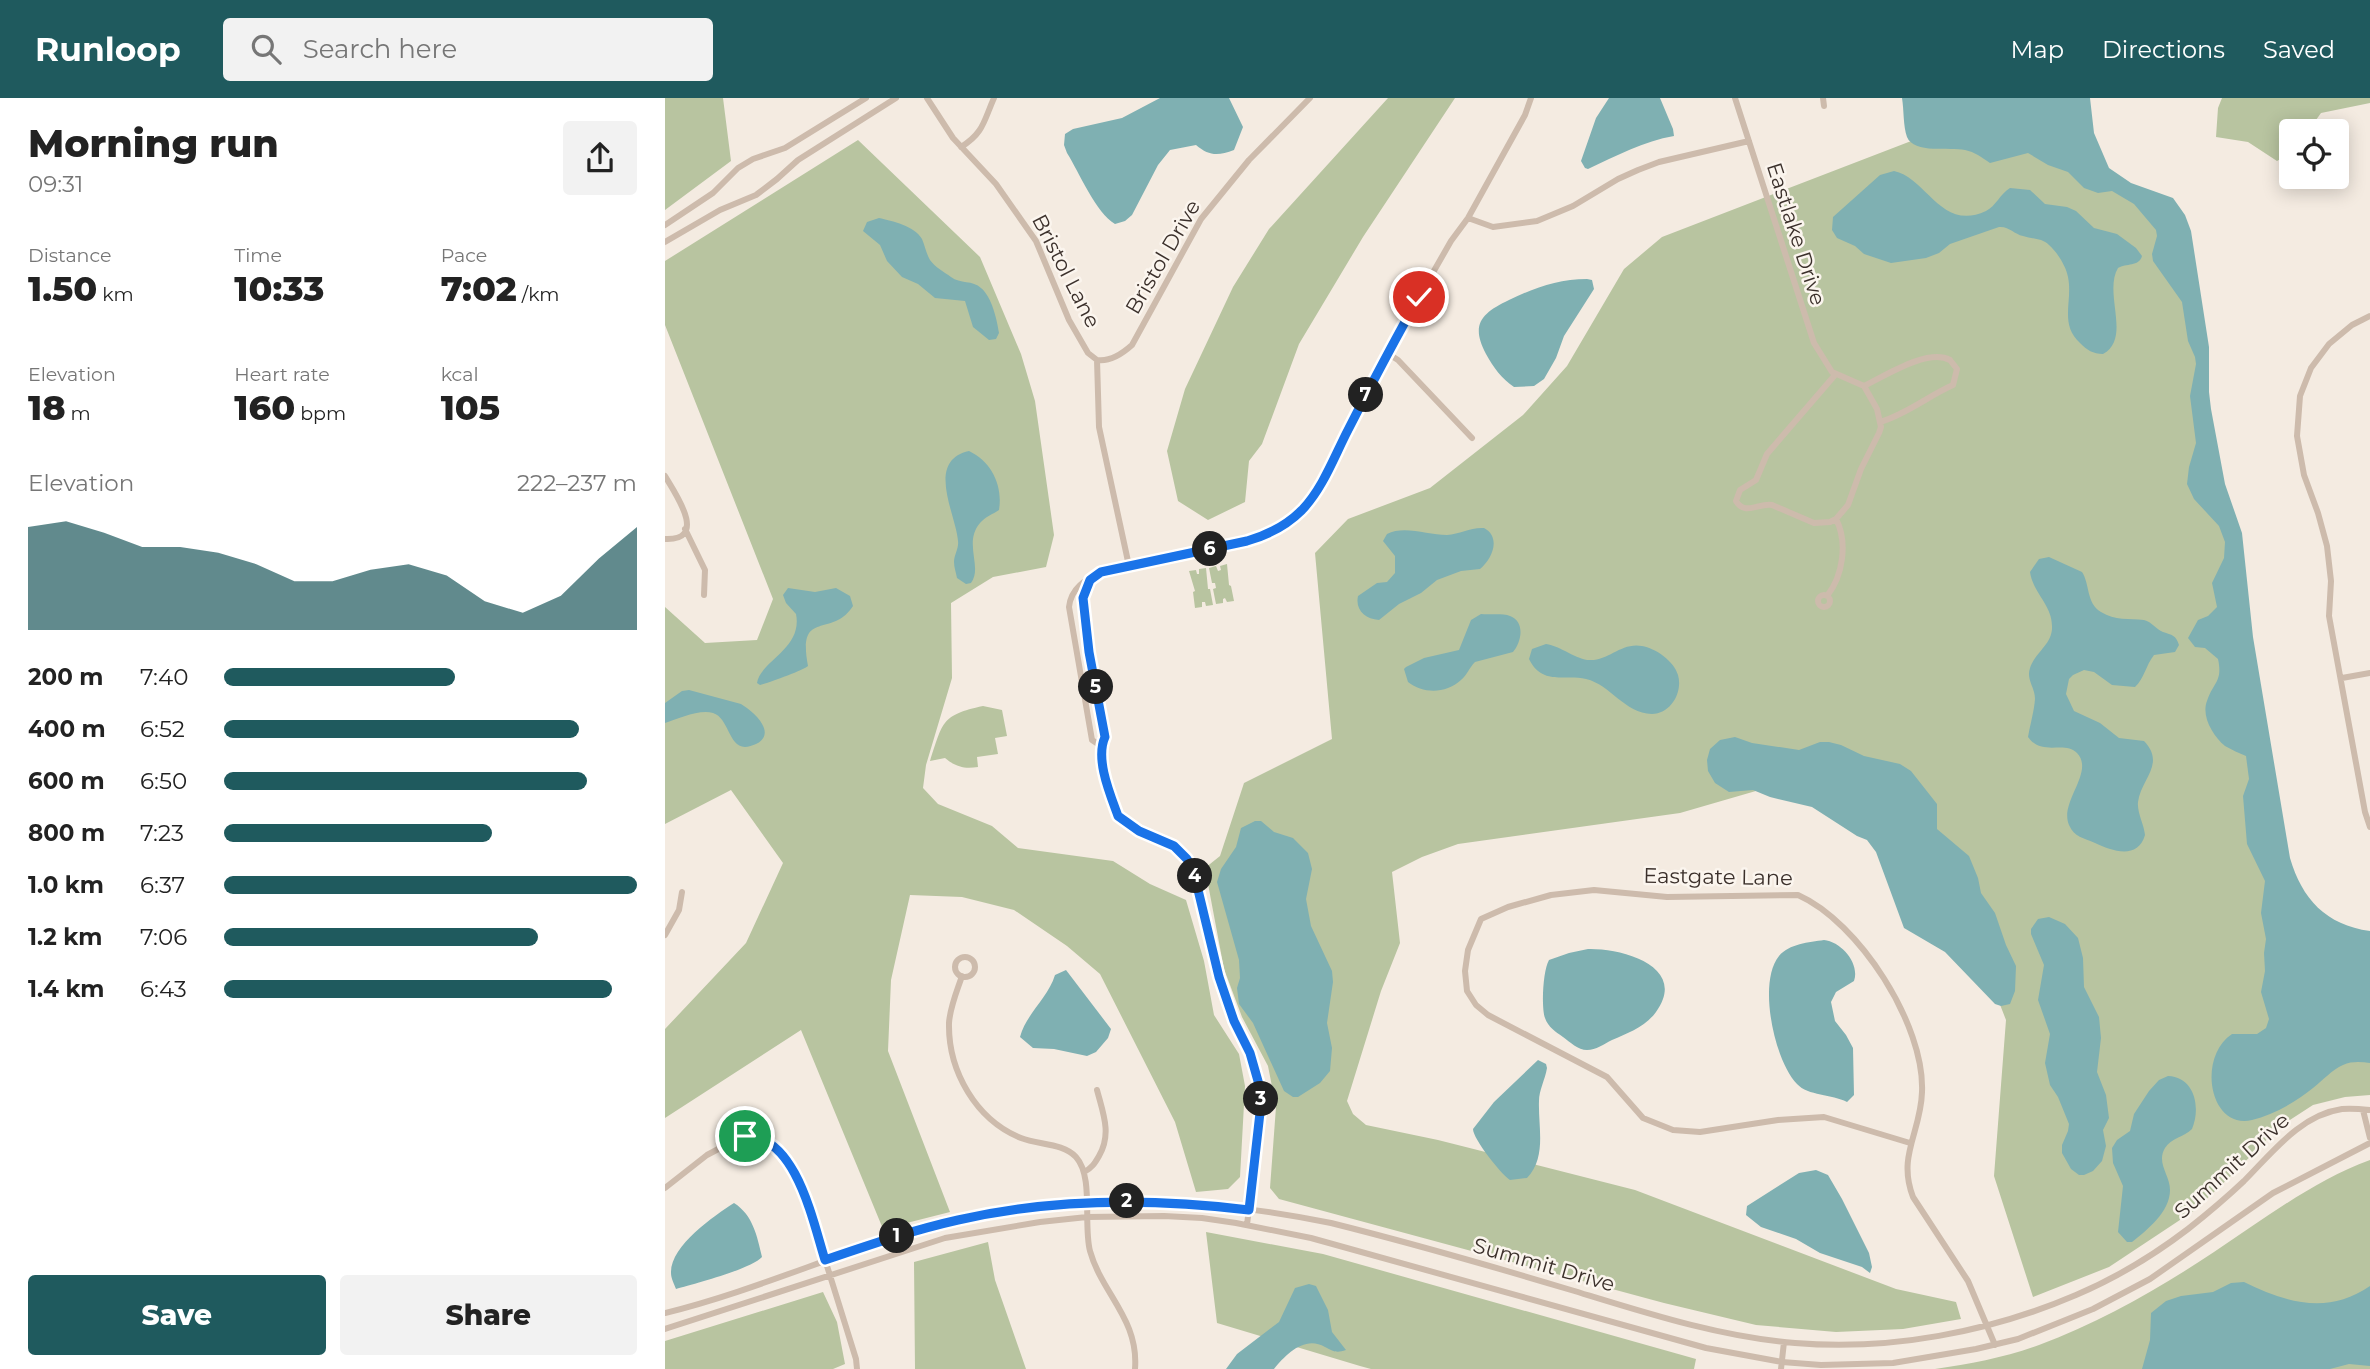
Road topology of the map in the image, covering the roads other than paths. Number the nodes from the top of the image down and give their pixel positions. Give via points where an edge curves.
1 (866, 98) edge
2 (896, 98) edge
3 (927, 98) edge
4 (994, 98) edge
5 (1310, 98) edge
6 (1531, 98) edge
7 (1735, 98) edge
8 (1822, 98) edge
9 (1823, 106) dead end
10 (1749, 141) junction
11 (961, 147) junction
12 (1468, 218) junction
13 (665, 225) edge
14 (665, 242) edge
15 (2370, 316) edge
16 (1387, 353) junction
17 (1097, 360) junction
18 (1835, 375) junction
19 (1864, 386) junction
20 (1880, 422) junction
21 (1472, 438) dead end
22 (665, 476) edge
23 (1836, 519) junction
24 (685, 529) junction
25 (665, 539) edge
26 (1129, 566) junction
27 (1092, 578) junction
28 (703, 596) dead end
29 (1827, 596) dead end
30 (2370, 673) edge
31 (2342, 678) junction
32 (1101, 746) junction
33 (2370, 827) edge
34 (682, 892) dead end
35 (668, 921) edge
36 (665, 935) edge
37 (962, 976) dead end
38 (1097, 1090) dead end
39 (2368, 1112) edge
40 (2370, 1138) edge
41 (1910, 1143) junction
42 (2370, 1143) edge
43 (1084, 1172) junction
44 (665, 1188) edge
45 (1086, 1202) junction
46 (1249, 1210) junction
47 (1087, 1217) junction
48 (1247, 1225) junction
49 (825, 1260) junction
50 (830, 1274) junction
51 (665, 1312) edge
52 (1987, 1326) junction
53 (665, 1329) edge
54 (1784, 1342) junction
55 (1995, 1345) junction
56 (1781, 1365) edge
57 (857, 1369) edge
58 (1135, 1369) edge

1 - 13 street via 785,148 738,168 713,193
2 - 14 street via 798,160 756,195
3 - 11 street, Bristol Lane
4 - 11 street via 984,125
5 - 17 street, Bristol Drive via 1249,160 1201,219 1132,345 1118,356
6 - 12 street
7 - 10 street, Eastlake Drive
8 - 9 street
10 - 12 street via 1659,162 1537,221 1493,227
10 - 18 street, Eastlake Drive via 1807,326
11 - 17 street, Bristol Lane via 996,184 1035,242 1069,320
12 - 16 street
15 - 31 street via 2329,344 2311,368 2300,396 2297,436 2304,475 2327,546 2329,616
16 - 21 street
16 - 26 street via 1319,486 1290,520 1247,541
17 - 26 street, Bristol Lane via 1098,427
18 - 19 street
18 - 23 street via 1767,454 1756,480 1740,490 1736,501 1749,509 1772,505 1814,523
19 - 20 street
19 - 20 street via 1937,356 1950,360 1957,369 1953,385
20 - 23 street via 1851,499
22 - 24 street via 687,519
23 - 29 street via 1843,550 1835,587
24 - 25 street via 680,536
24 - 28 street via 705,570
26 - 27 street
27 - 32 street via 1083,598 1105,737
27 - 32 street via 1073,591 1069,607 1092,740
30 - 31 street
31 - 33 street
32 - 46 street via 1118,816 1174,846 1193,869 1219,977 1262,1095
34 - 35 street via 681,905
35 - 36 street
37 - 43 street via 950,1015 950,1033 956,1066 971,1098 989,1119 1012,1134 1071,1153
38 - 43 street via 1106,1143 1091,1169
39 - 40 street, Summit Drive
39 - 52 street, Summit Drive via 2342,1109 2302,1125 2220,1203 2162,1248 2076,1295
41 - 41 street, Eastgate Lane via 1824,1117 1700,1132 1673,1130 1643,1118 1607,1077 1476,1005 1467,992 1465,964 1471,937 1481,919 1531,900 1570,892 1667,897 1798,895 1813,901 1861,945 1916,1041 1922,1095
41 - 52 street, Eastgate Lane via 1906,1164 1913,1197 1968,1281
42 - 55 street, Summit Drive via 2273,1193 2120,1296
43 - 45 street
44 - 49 street via 726,1143 745,1136 763,1138 782,1152 794,1174
45 - 46 street, Summit Drive via 1174,1202
45 - 47 street
45 - 49 street, Summit Drive via 958,1220
46 - 48 street
46 - 54 street, Summit Drive via 1344,1227 1675,1320
47 - 48 street, Summit Drive via 1202,1218
47 - 50 street, Summit Drive via 945,1238
47 - 58 street via 1095,1266 1126,1318 1134,1343
48 - 56 street, Summit Drive via 1311,1238 1697,1346
49 - 50 street
49 - 51 street, Summit Drive
50 - 53 street, Summit Drive
50 - 57 street
52 - 54 street, Summit Drive via 1871,1344
52 - 55 street, Eastgate Lane
54 - 56 street
55 - 56 street, Summit Drive via 1893,1363

